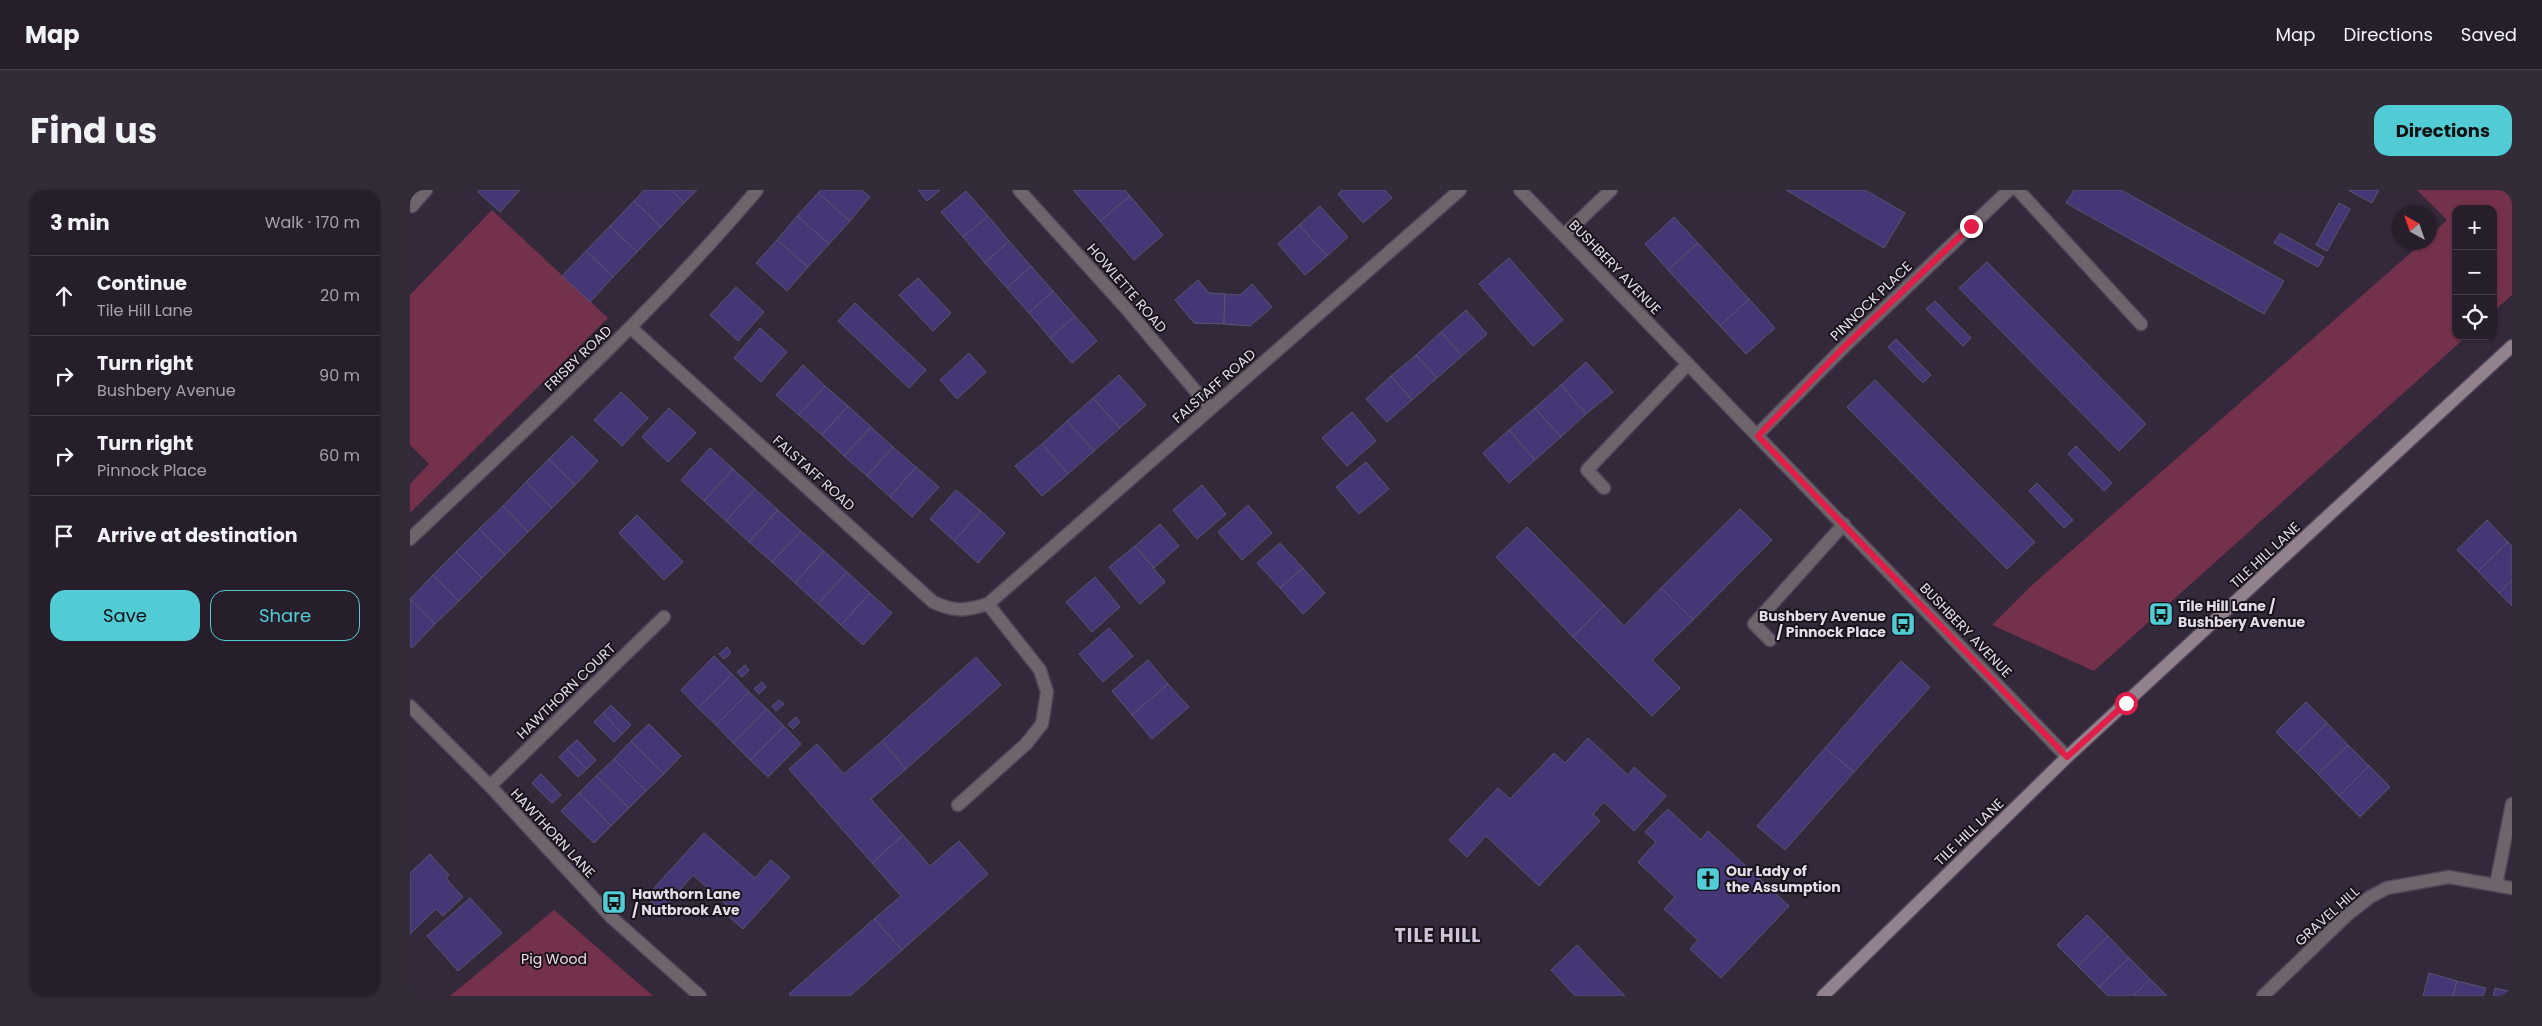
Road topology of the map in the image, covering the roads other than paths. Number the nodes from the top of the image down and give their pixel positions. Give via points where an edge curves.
1 (426, 190) edge
2 (757, 190) edge
3 (1018, 190) edge
4 (1460, 190) edge
5 (1520, 190) edge
6 (1612, 190) edge
7 (2009, 190) edge
8 (2018, 190) edge
9 (410, 205) edge
10 (1564, 235) junction
11 (2141, 324) dead end
12 (631, 328) junction
13 (2512, 346) edge
14 (1688, 364) junction
15 (1210, 408) junction
16 (1758, 436) junction
17 (1604, 488) dead end
18 (1844, 524) junction
19 (410, 539) edge
20 (988, 604) junction
21 (664, 617) dead end
22 (1770, 640) dead end
23 (411, 710) edge
24 (2067, 757) junction
25 (490, 786) junction
26 (2512, 804) edge
27 (958, 805) dead end
28 (2496, 884) junction
29 (2512, 888) edge
30 (700, 996) edge
31 (1823, 996) edge
32 (2264, 996) edge

1 - 9 street
2 - 12 street, FRISBY ROAD
3 - 15 street, HOWLETTE ROAD via 1124,306
4 - 15 street, FALSTAFF ROAD
5 - 10 street, BUSHBERY AVENUE
6 - 10 street
7 - 16 street, PINNOCK PLACE via 1843,348
8 - 11 street
10 - 14 street, BUSHBERY AVENUE
12 - 19 street, FRISBY ROAD
12 - 20 street, FALSTAFF ROAD via 933,602 950,610 970,610
13 - 24 main road, TILE HILL LANE
14 - 16 street, BUSHBERY AVENUE
14 - 17 street via 1587,470
15 - 20 street, FALSTAFF ROAD
16 - 18 street, BUSHBERY AVENUE
18 - 22 street via 1754,624
18 - 24 street, BUSHBERY AVENUE
20 - 27 street via 1040,670 1047,692 1042,724 1026,744
21 - 25 street, HAWTHORN COURT
23 - 25 street, HAWTHORN LANE
24 - 31 main road, TILE HILL LANE
25 - 30 street, HAWTHORN LANE via 611,917
26 - 28 street
28 - 29 street, GRAVEL HILL
28 - 32 street, GRAVEL HILL via 2448,877 2387,888 2347,915

